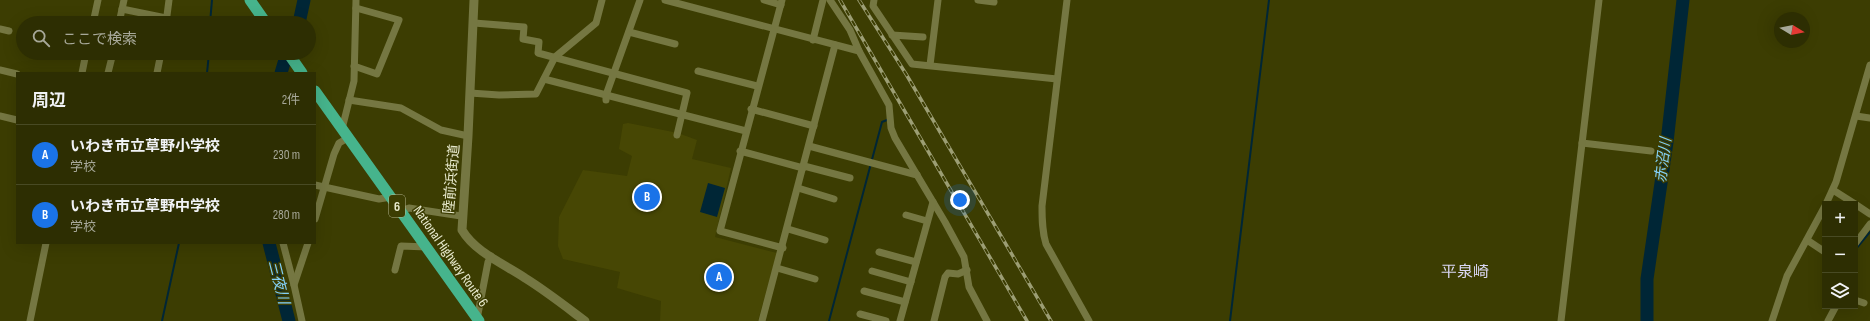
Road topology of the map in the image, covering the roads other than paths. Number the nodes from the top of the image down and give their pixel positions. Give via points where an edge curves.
1 (98, 0) edge
2 (124, 0) edge
3 (169, 0) edge
4 (250, 0) edge
5 (356, 0) edge
6 (474, 0) edge
7 (602, 0) edge
8 (640, 0) edge
9 (665, 0) edge
10 (764, 0) edge
11 (823, 0) edge
12 (830, 0) edge
13 (938, 0) edge
14 (978, 0) edge
15 (1067, 0) edge
16 (1599, 0) edge
17 (781, 2) edge
18 (872, 2) edge
19 (994, 2) dead end
20 (356, 8) junction
21 (122, 9) junction
22 (95, 16) edge
23 (120, 16) edge
24 (148, 16) edge
25 (167, 16) edge
26 (261, 16) edge
27 (474, 24) junction
28 (0, 30) edge
29 (773, 30) junction
30 (9, 31) dead end
31 (629, 32) junction
32 (892, 35) junction
33 (923, 37) dead end
34 (813, 40) junction
35 (674, 44) dead end
36 (835, 45) junction
37 (859, 51) junction
38 (555, 57) junction
39 (85, 60) edge
40 (111, 60) edge
41 (160, 60) edge
42 (293, 60) edge
43 (930, 65) junction
44 (1870, 65) edge
45 (354, 66) junction
46 (299, 69) edge
47 (0, 70) edge
48 (698, 71) dead end
49 (82, 72) edge
50 (108, 72) edge
51 (157, 72) edge
52 (614, 73) junction
53 (16, 74) edge
54 (544, 79) junction
55 (1057, 80) junction
56 (757, 86) junction
57 (316, 92) edge
58 (470, 93) junction
59 (606, 98) junction
60 (349, 100) junction
61 (751, 109) junction
62 (682, 114) junction
63 (0, 116) edge
64 (1856, 116) junction
65 (1870, 118) edge
66 (16, 120) edge
67 (814, 126) junction
68 (746, 131) junction
69 (345, 133) junction
70 (677, 135) dead end
71 (468, 136) junction
72 (1582, 143) junction
73 (809, 146) junction
74 (740, 151) junction
75 (1651, 151) dead end
76 (804, 167) junction
77 (917, 175) junction
78 (850, 178) dead end
79 (316, 185) edge
80 (324, 187) junction
81 (798, 188) junction
82 (1833, 190) junction
83 (391, 197) junction
84 (834, 199) dead end
85 (1827, 201) edge
86 (1850, 201) edge
87 (933, 202) junction
88 (1858, 206) edge
89 (401, 211) junction
90 (1822, 211) edge
91 (1870, 214) edge
92 (316, 215) edge
93 (906, 215) dead end
94 (461, 216) junction
95 (927, 220) junction
96 (1870, 224) edge
97 (788, 229) junction
98 (825, 240) dead end
99 (1807, 240) junction
100 (1858, 240) edge
101 (46, 244) edge
102 (282, 244) edge
103 (308, 244) edge
104 (427, 247) junction
105 (783, 248) junction
106 (1822, 250) edge
107 (879, 252) dead end
108 (491, 256) junction
109 (916, 262) junction
110 (777, 268) junction
111 (395, 270) dead end
112 (967, 270) junction
113 (872, 271) dead end
114 (815, 279) dead end
115 (911, 282) junction
116 (294, 285) junction
117 (864, 291) dead end
118 (1858, 301) edge
119 (905, 302) junction
120 (1864, 303) dead end
121 (1834, 309) edge
122 (860, 314) dead end
123 (575, 318) edge
124 (478, 320) edge
125 (30, 321) edge
126 (302, 321) edge
127 (585, 321) edge
128 (762, 321) edge
129 (886, 321) edge
130 (900, 321) edge
131 (934, 321) edge
132 (987, 321) edge
133 (1089, 321) edge
134 (1561, 321) edge
135 (1772, 321) edge
136 (1828, 321) edge

1 - 22 street
2 - 21 street
3 - 25 street
4 - 26 highway
5 - 20 street
6 - 27 street, 陸前浜街道
7 - 38 street via 596,23
8 - 31 street
9 - 29 street
10 - 17 street
11 - 34 street
12 - 37 street via 850,30
13 - 43 street
14 - 19 street
15 - 55 street
16 - 72 street
17 - 29 street
18 - 32 street
20 - 45 street
20 - 45 street via 399,20 377,74
21 - 23 street
21 - 24 street
27 - 38 street via 524,27 523,39 539,42 538,53
27 - 58 street, 陸前浜街道
28 - 30 street
29 - 34 street
29 - 56 street
31 - 35 street
31 - 52 street
32 - 33 street
32 - 43 street via 912,64
34 - 36 street
36 - 37 street
36 - 67 street
37 - 77 street via 889,105 891,128
38 - 52 street
38 - 54 street
39 - 49 street
40 - 50 street
41 - 51 street
42 - 46 highway
43 - 55 street
44 - 64 street
45 - 60 street via 354,81
47 - 53 street
48 - 56 street
52 - 59 street
52 - 62 street via 687,93
54 - 58 street via 536,94
54 - 59 street
55 - 133 street via 1042,206 1042,233
56 - 61 street
57 - 69 highway, National Highway Route 6 / 6
58 - 71 street, 陸前浜街道
59 - 62 street
60 - 69 street
60 - 71 street via 401,108 440,130
61 - 67 street
61 - 68 street
62 - 68 street
62 - 70 street
63 - 66 street
64 - 65 street
64 - 82 street
67 - 73 street
68 - 74 street
69 - 80 street via 334,154
69 - 83 highway, National Highway Route 6 / 6
71 - 94 street, 陸前浜街道
72 - 75 street
72 - 134 street
73 - 76 street
73 - 77 street
74 - 76 street
74 - 105 street via 720,231
76 - 78 street
76 - 81 street
77 - 87 street
79 - 80 street
80 - 83 street via 379,199
80 - 92 street
81 - 84 street
81 - 97 street
82 - 85 street
82 - 86 street
83 - 89 highway, National Highway Route 6 / 6
87 - 95 street
87 - 112 street via 964,257
88 - 91 street
89 - 94 street via 409,208
89 - 104 highway, National Highway Route 6 / 6
90 - 99 street
93 - 95 street
94 - 108 street, 陸前浜街道 via 462,230 467,238
95 - 109 street
96 - 100 street
97 - 98 street
97 - 105 street
99 - 106 street
99 - 135 street via 1786,276
101 - 125 street
102 - 116 street
103 - 116 street
104 - 111 street via 401,246
104 - 124 highway, National Highway Route 6 / 6
105 - 110 street
107 - 109 street
108 - 123 street, 陸前浜街道 via 525,278
108 - 124 street
109 - 115 street
110 - 114 street
110 - 128 street
112 - 131 street via 958,274 948,273 945,277
112 - 132 street via 969,287
113 - 115 street
115 - 119 street
116 - 126 street
117 - 119 street
118 - 120 street
119 - 130 street
121 - 136 street
122 - 129 street
123 - 127 street, 陸前浜街道

